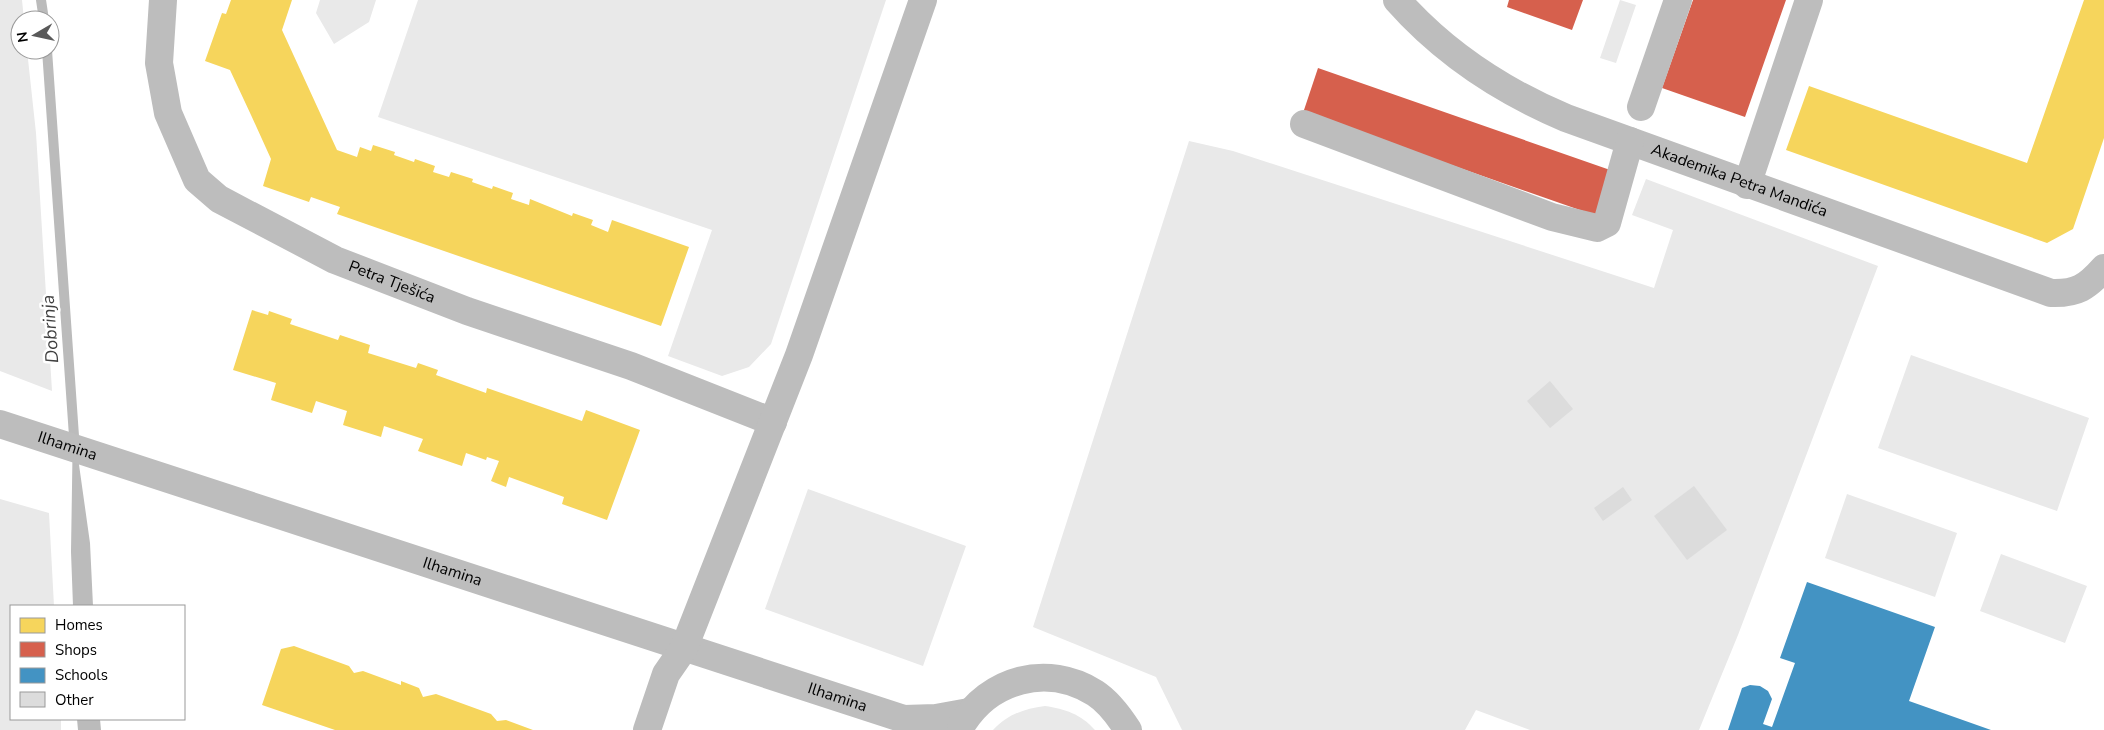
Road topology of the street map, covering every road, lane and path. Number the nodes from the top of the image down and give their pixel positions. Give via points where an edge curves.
1 (163, 0) edge
2 (923, 0) edge
3 (1397, 0) edge
4 (1678, 0) edge
5 (1809, 0) edge
6 (1641, 107) dead end
7 (1304, 124) dead end
8 (1630, 141) junction
9 (1747, 185) junction
10 (2104, 268) edge
11 (774, 422) junction
12 (0, 424) edge
13 (684, 648) junction
14 (964, 721) edge
15 (911, 725) edge
16 (647, 730) edge
17 (1128, 730) edge

1 - 11 street, Petra Tješića via 160,63 168,113 197,180 219,199 335,260 466,311 631,366
2 - 11 street
3 - 8 street, Akademika Petra Mandića via 1456,55 1505,88 1566,118
4 - 6 street
5 - 9 street
7 - 8 street via 1552,217 1597,228 1606,223
8 - 9 street, Akademika Petra Mandića
9 - 10 street, Akademika Petra Mandića via 2051,293 2071,292 2086,286
11 - 13 street
12 - 13 street, Ilhamina
13 - 15 street, Ilhamina
13 - 16 street via 666,674
14 - 15 street, Ilhamina via 936,718
14 - 17 street via 995,690 1020,680 1046,677 1072,682 1095,693 1115,710

